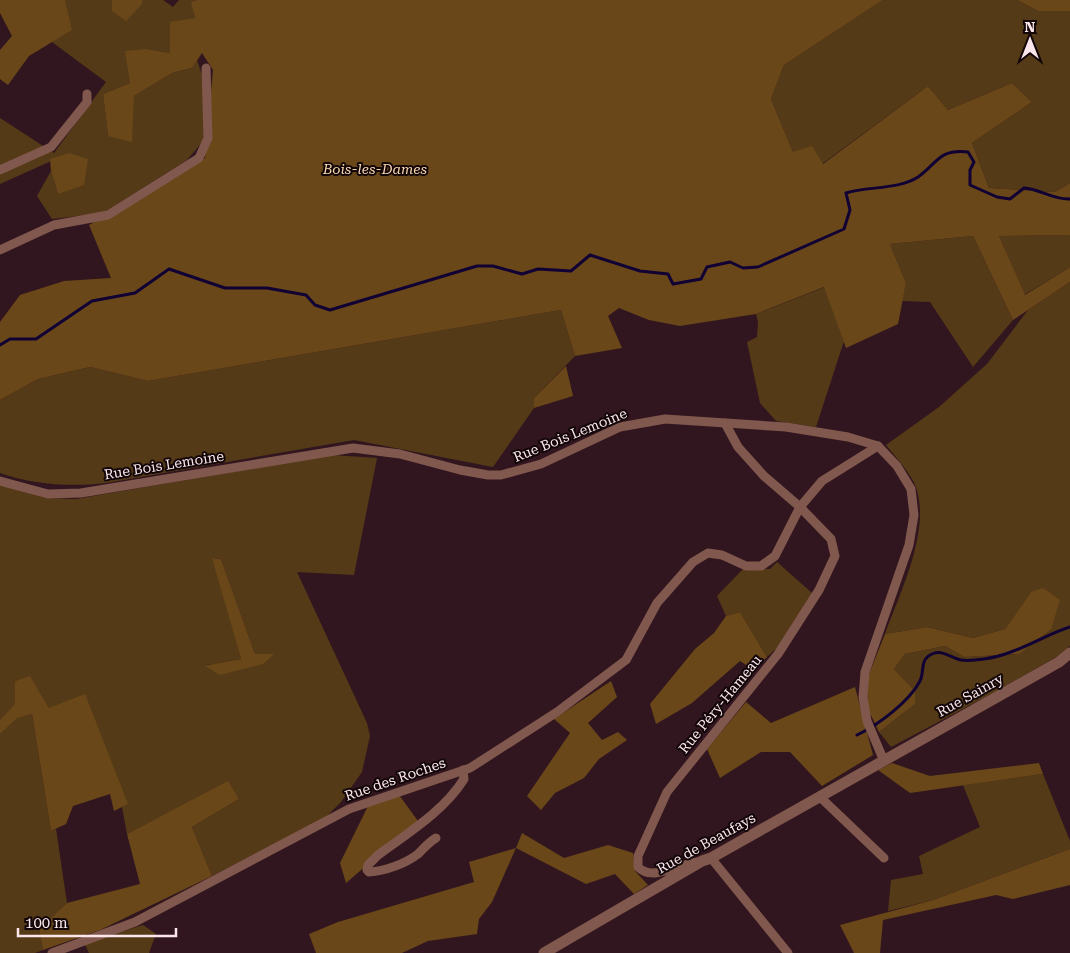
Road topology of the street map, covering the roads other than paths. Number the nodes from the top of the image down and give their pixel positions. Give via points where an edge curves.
1 (206, 68) dead end
2 (87, 94) dead end
3 (0, 170) edge
4 (0, 250) edge
5 (725, 423) junction
6 (878, 446) junction
7 (0, 481) edge
8 (800, 507) junction
9 (1070, 653) edge
10 (884, 761) junction
11 (463, 770) junction
12 (820, 797) junction
13 (436, 838) dead end
14 (884, 858) dead end
15 (707, 860) junction
16 (52, 953) edge
17 (544, 953) edge
18 (788, 953) edge

1 - 4 street via 208,138 199,158 108,215 54,225
2 - 3 street via 88,102 51,147
5 - 6 street, Rue Bois Lemoine via 848,437
5 - 7 street, Rue Bois Lemoine via 665,419 635,423 541,464 501,475 460,470 400,454 353,448 81,493 48,494
5 - 8 street, Rue Péry-Hameau via 744,454
6 - 8 street via 822,481
6 - 10 street, Rue Bois Lemoine via 897,466 911,489 914,515 909,545 865,672 862,697 867,721
8 - 11 street, Rue des Roches via 775,556 761,566 746,566 722,555 708,553 693,562 658,603 626,660 557,712
8 - 15 street, Rue Péry-Hameau via 831,539 835,556 820,590 778,654 667,792 638,856 638,867 642,872 653,874
9 - 10 street, Rue Sainry
10 - 12 street, Rue de Beaufays
11 - 13 street via 464,779 457,791 378,856 367,870 378,871 400,863
11 - 16 street, Rue des Roches via 349,808 135,922
12 - 14 street
12 - 15 street, Rue de Beaufays
15 - 17 street, Rue de Beaufays
15 - 18 street

